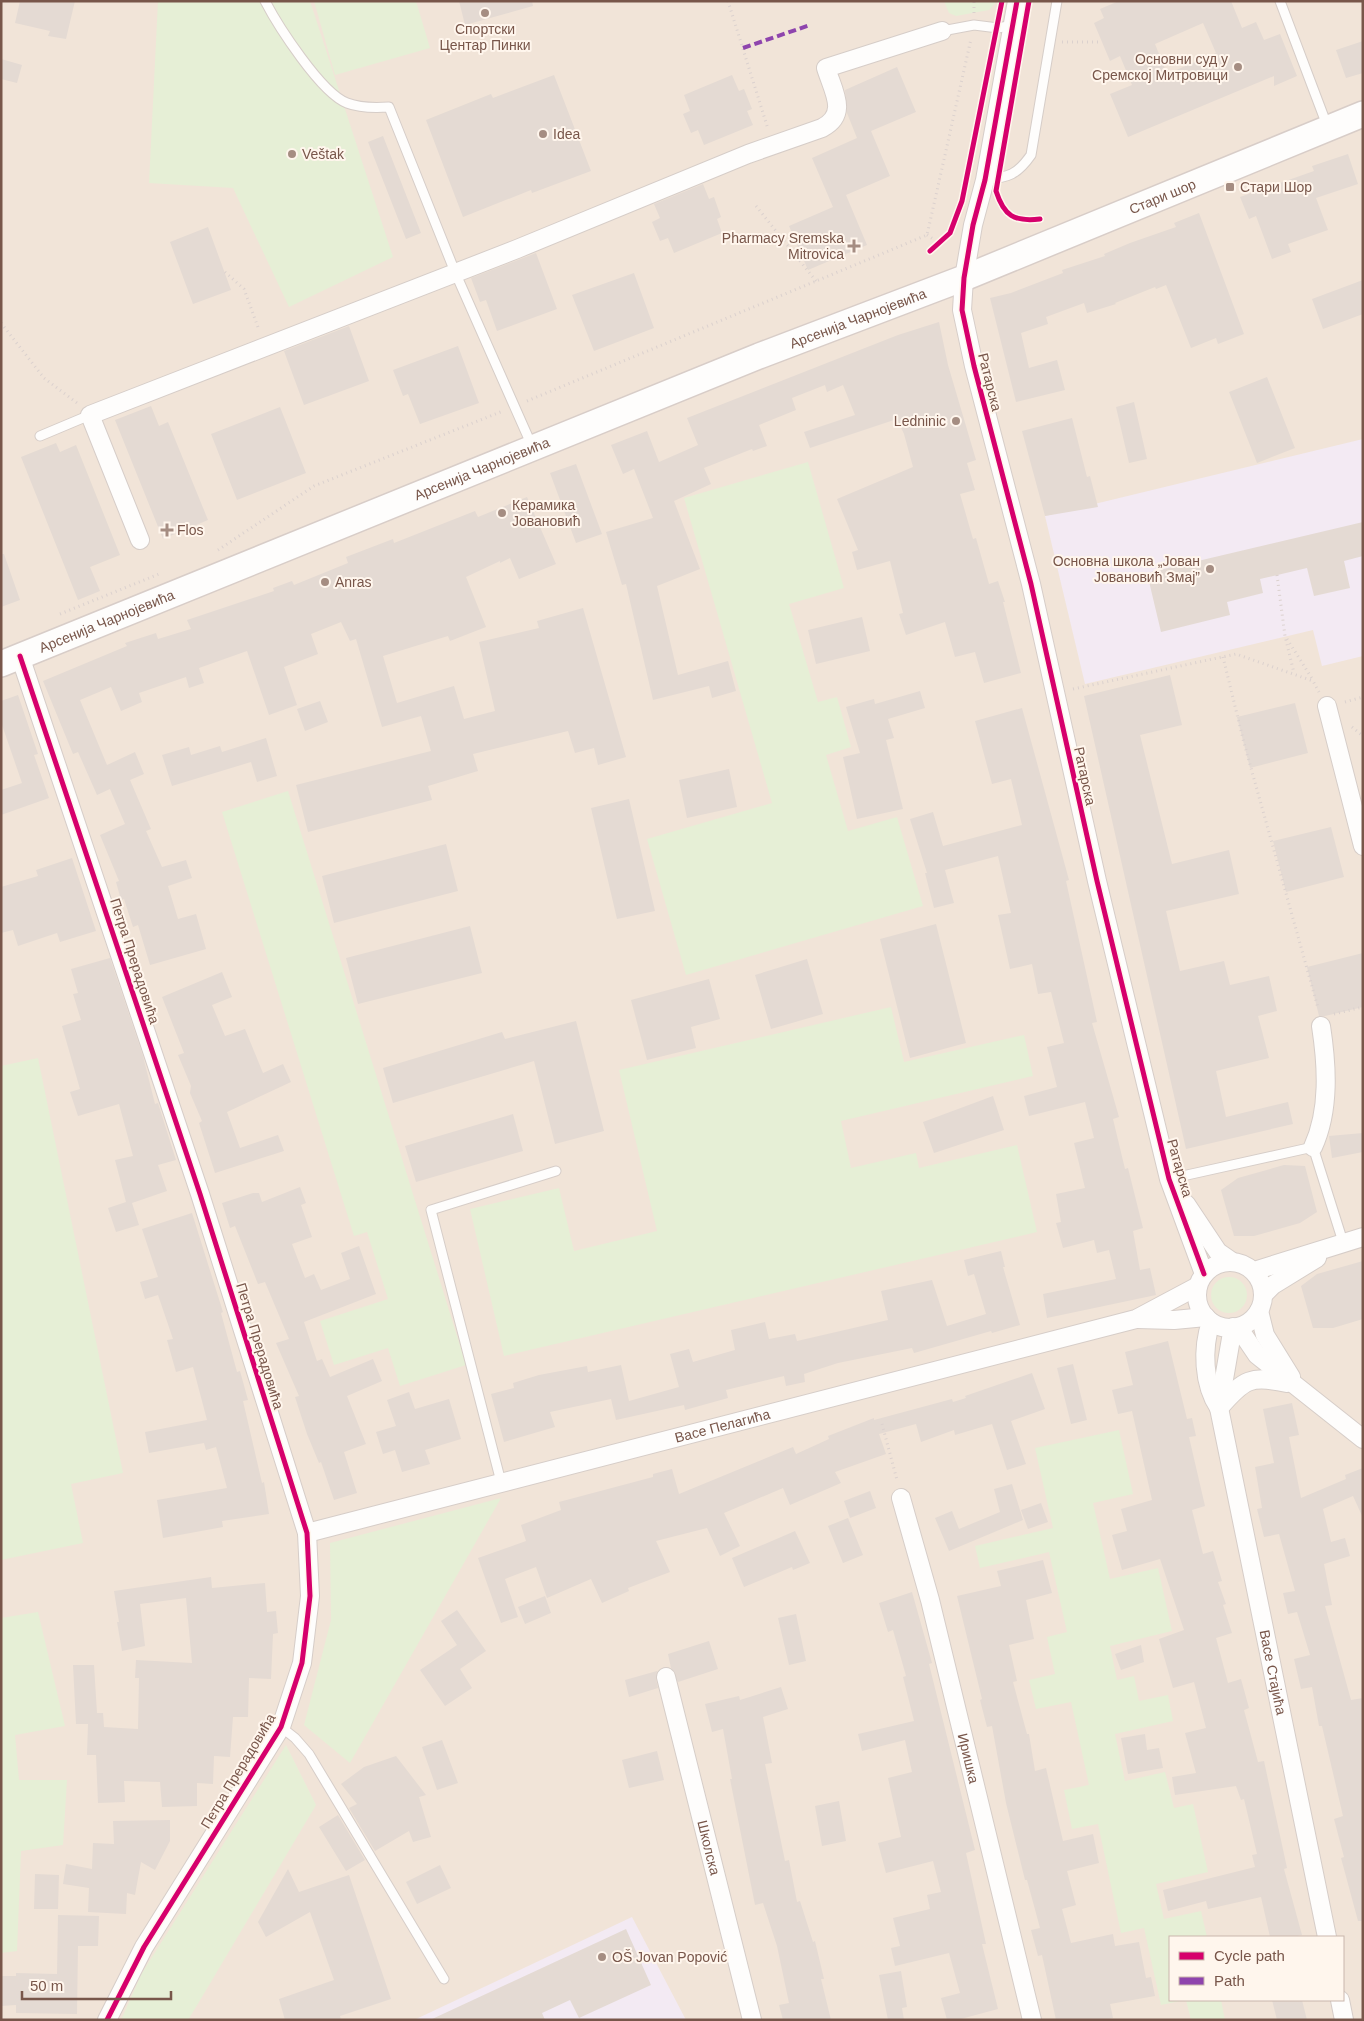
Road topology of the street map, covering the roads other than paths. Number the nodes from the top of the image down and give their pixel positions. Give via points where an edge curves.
1 (265, 1) edge
2 (1017, 1) edge
3 (1057, 1) edge
4 (1280, 1) edge
5 (1013, 26) junction
6 (942, 30) joint
7 (1363, 114) edge
8 (1328, 128) junction
9 (986, 180) junction
10 (454, 272) junction
11 (964, 278) junction
12 (90, 416) junction
13 (40, 436) dead end
14 (533, 448) junction
15 (140, 540) dead end
16 (11, 660) edge
17 (1327, 706) road end
18 (1363, 846) edge
19 (1323, 1020) road end
20 (1313, 1147) junction
21 (556, 1171) dead end
22 (1169, 1178) junction
23 (1363, 1237) edge
24 (1343, 1242) junction
25 (1231, 1261) junction
26 (1254, 1271) junction
27 (1201, 1280) junction
28 (1261, 1303) junction
29 (1136, 1319) junction
30 (1208, 1319) junction
31 (1236, 1327) junction
32 (1295, 1384) junction
33 (1219, 1408) junction
34 (1363, 1439) edge
35 (501, 1482) junction
36 (902, 1498) road end
37 (307, 1533) junction
38 (666, 1677) dead end
39 (281, 1727) junction
40 (1327, 1936) edge
41 (444, 1980) dead end
42 (1340, 2001) edge
43 (107, 2020) edge
44 (752, 2020) edge
45 (1032, 2020) edge
46 (1344, 2020) edge

1 - 10 lane via 291,45 333,95 346,103 370,108 389,107
2 - 5 street, Ратарска
3 - 9 lane via 1032,155 1022,169 1006,177
4 - 8 lane
5 - 6 lane via 974,25
5 - 9 street, Ратарска
6 - 10 street via 826,68 838,105 838,115 833,123
7 - 8 main road, Стари шор
8 - 11 main road, Стари шор
9 - 11 street, Ратарска via 973,224
10 - 12 street
10 - 14 lane
11 - 14 main road, Арсенија Чарнојевића via 758,356
11 - 22 street, Ратарска via 962,310 974,366 1031,584 1097,880
12 - 13 lane
12 - 15 street
14 - 16 main road, Арсенија Чарнојевића
16 - 37 street, Петра Прерадовића via 200,1194
17 - 18 street
19 - 20 street via 1327,1066 1322,1115
20 - 22 lane
20 - 24 lane
21 - 35 lane via 431,1210
22 - 25 street, Ратарска via 1218,1252
22 - 27 street, Ратарска
23 - 24 street
24 - 26 street
24 - 28 street via 1273,1285
25 - 26 street
25 - 27 street via 1214,1266
26 - 28 street via 1261,1282
27 - 29 street, Васе Пелагића
27 - 30 street via 1198,1302
28 - 31 street via 1250,1321
28 - 32 street via 1265,1335
29 - 30 street, Васе Пелагића
29 - 35 street, Васе Пелагића
30 - 31 street via 1222,1327
30 - 33 street, Васе Стајића via 1206,1366 1212,1395
31 - 32 street via 1257,1355
31 - 33 street, Васе Стајића
32 - 33 street via 1266,1378 1251,1380 1238,1386
32 - 34 street
33 - 40 street, Васе Стајића
35 - 37 street, Васе Пелагића
36 - 45 street, Иришка via 930,1600
37 - 39 street, Петра Прерадовића via 310,1596 302,1662
38 - 44 street, Школска
39 - 41 lane via 309,1754
39 - 43 street, Петра Прерадовића via 144,1947
42 - 46 street

